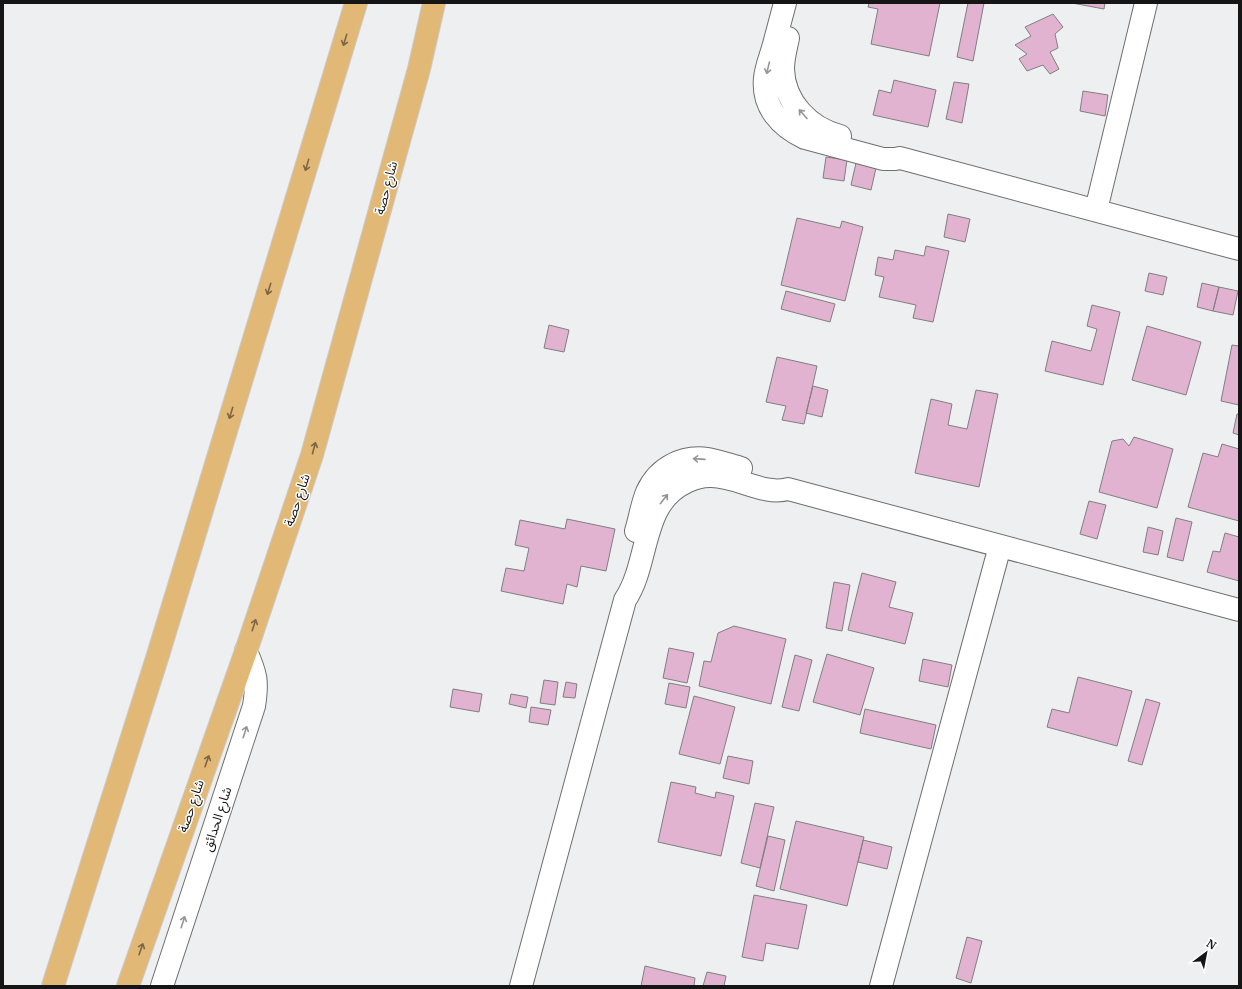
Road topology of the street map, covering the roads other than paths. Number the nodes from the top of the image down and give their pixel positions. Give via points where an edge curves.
1 (356, 3) edge
2 (434, 3) edge
3 (785, 3) edge
4 (796, 3) edge
5 (1146, 3) edge
6 (900, 158) junction
7 (1096, 210) junction
8 (1239, 249) edge
9 (1000, 546) junction
10 (1239, 610) edge
11 (246, 651) junction
12 (54, 986) edge
13 (128, 986) edge
14 (162, 986) edge
15 (521, 986) edge
16 (881, 986) edge

1 -> 12 main road via 158,655
11 -> 2 main road, شارع حصة via 312,455
3 -> 6 street via 765,79 769,104 775,116 783,125 805,138 883,159
6 -> 4 street via 886,148 820,129 798,110 785,85 783,70
5 - 7 street
6 - 7 street
7 - 8 street
9 - 10 street
9 - 15 street via 788,489 783,483 770,477 708,459 692,458 664,469 653,480 646,493 624,579 625,600
9 - 16 street
13 -> 11 main road, شارع حصة
14 -> 11 street, شارع الحدائق via 254,706 256,681

